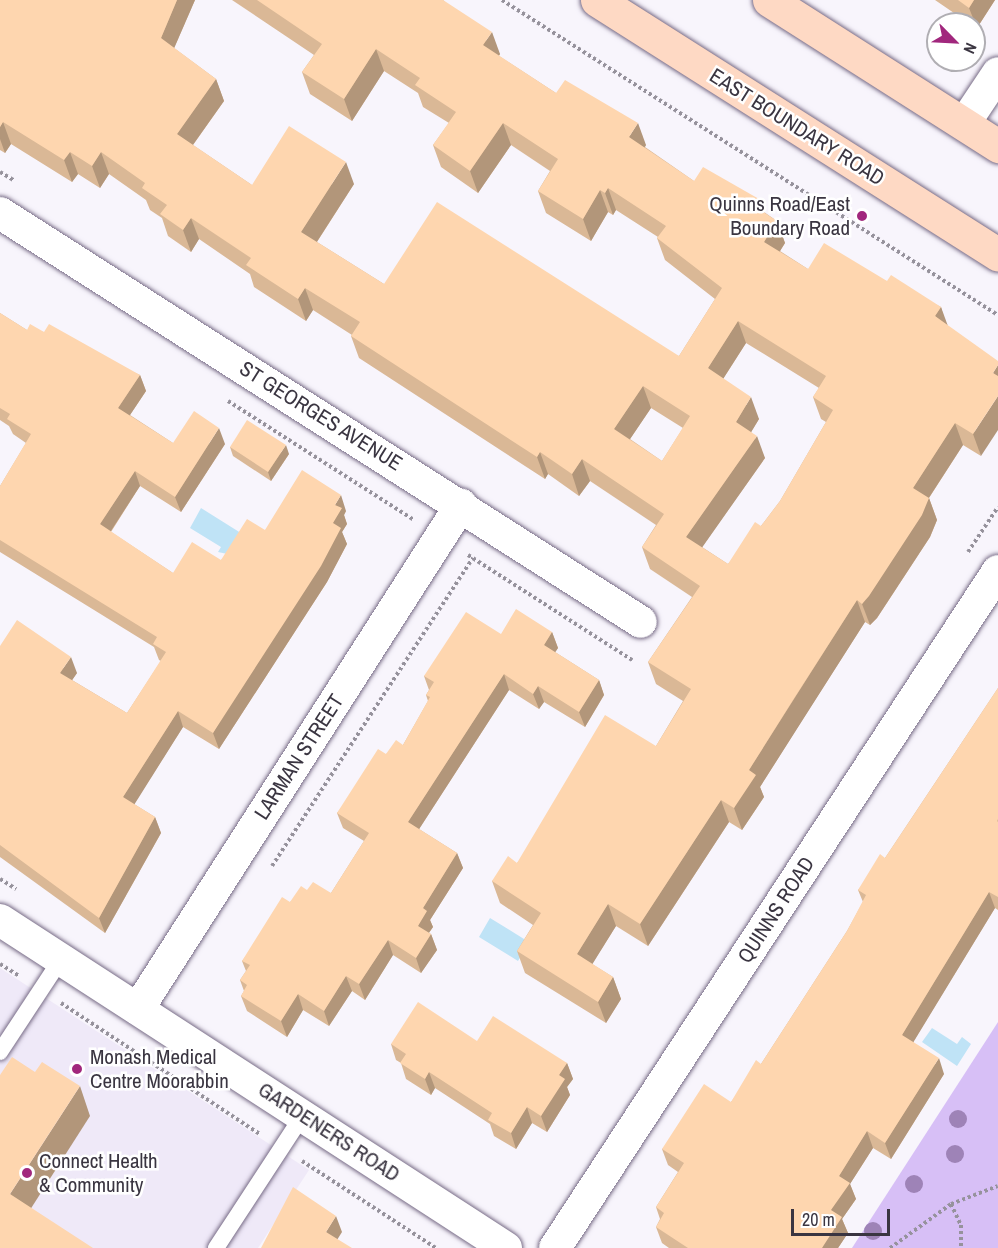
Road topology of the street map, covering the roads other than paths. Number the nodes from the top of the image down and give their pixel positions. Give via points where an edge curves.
1 (597, 0) edge
2 (769, 0) edge
3 (998, 73) edge
4 (964, 124) junction
5 (998, 146) edge
6 (0, 213) edge
7 (998, 254) edge
8 (461, 505) junction
9 (998, 571) edge
10 (640, 622) dead end
11 (0, 920) edge
12 (61, 959) junction
13 (138, 1009) junction
14 (0, 1052) edge
15 (303, 1115) junction
16 (216, 1248) edge
17 (506, 1248) edge
18 (555, 1248) edge

1 - 7 main road, EAST BOUNDARY ROAD
2 - 4 main road
3 - 4 street
4 - 5 main road
6 - 8 street, ST GEORGES AVENUE
8 - 10 street, ST GEORGES AVENUE
8 - 13 street, LARMAN STREET
9 - 18 street, QUINNS ROAD
11 - 12 street, GARDENERS ROAD
12 - 13 street, GARDENERS ROAD
12 - 14 lane
13 - 15 street, GARDENERS ROAD
15 - 16 lane
15 - 17 street, GARDENERS ROAD

